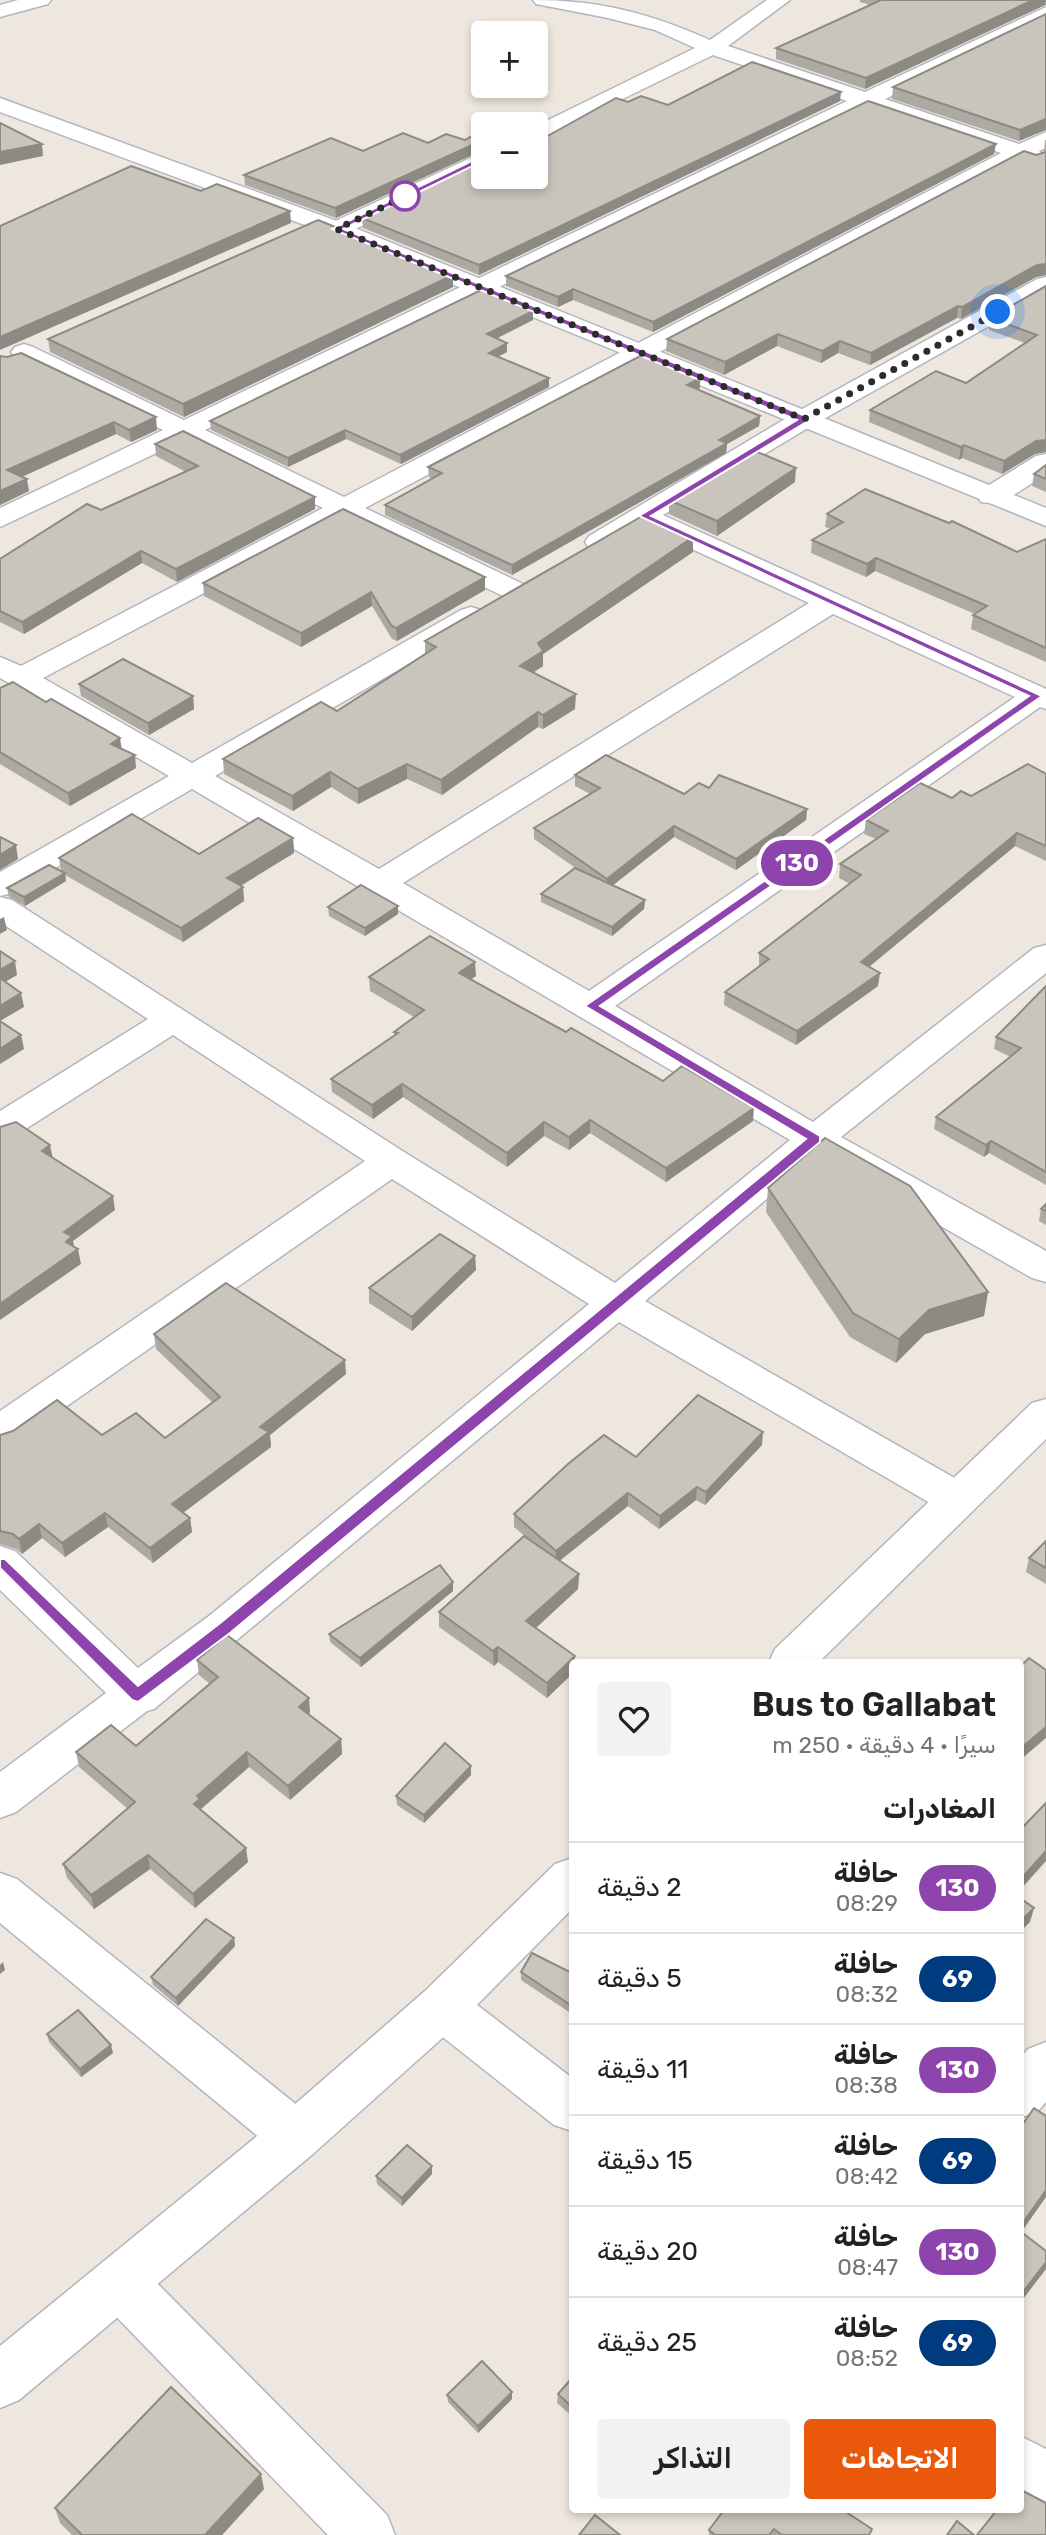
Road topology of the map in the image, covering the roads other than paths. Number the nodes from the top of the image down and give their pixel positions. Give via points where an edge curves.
1 (41, 0) edge
2 (542, 0) edge
3 (780, 0) edge
4 (0, 11) edge
5 (1046, 13) edge
6 (712, 48) junction
7 (868, 99) junction
8 (0, 105) edge
9 (548, 128) edge
10 (1046, 139) edge
11 (1021, 152) junction
12 (1046, 161) edge
13 (471, 164) edge
14 (328, 225) junction
15 (293, 233) edge
16 (1046, 284) edge
17 (481, 289) junction
18 (50, 341) edge
19 (638, 352) junction
20 (12, 357) edge
21 (804, 419) junction
22 (183, 429) junction
23 (1046, 462) edge
24 (991, 496) junction
25 (342, 508) junction
26 (644, 516) junction
27 (1046, 518) edge
28 (0, 519) edge
29 (573, 557) edge
30 (831, 602) junction
31 (10, 672) edge
32 (1041, 698) edge
33 (193, 777) junction
34 (380, 883) junction
35 (0, 886) edge
36 (0, 907) edge
37 (1046, 956) edge
38 (591, 1006) junction
39 (174, 1019) junction
40 (0, 1128) edge
41 (815, 1139) junction
42 (391, 1161) junction
43 (1046, 1268) edge
44 (617, 1303) junction
45 (1046, 1414) edge
46 (0, 1432) edge
47 (957, 1499) junction
48 (0, 1563) edge
49 (794, 1659) edge
50 (138, 1696) junction
51 (0, 1798) edge
52 (569, 1881) edge
53 (0, 1894) edge
54 (442, 2007) junction
55 (1046, 2065) edge
56 (1024, 2090) edge
57 (569, 2106) edge
58 (296, 2136) junction
59 (121, 2284) junction
60 (0, 2381) edge
61 (1024, 2467) edge
62 (1046, 2485) edge
63 (367, 2535) edge

1 - 4 street
2 - 6 street via 662,26
3 - 6 street
5 - 7 street
6 - 7 street
6 - 9 street
7 - 11 street
7 - 17 street
8 - 14 street
10 - 11 street
11 - 12 street
11 - 19 street
13 - 14 street
14 - 15 street
14 - 17 street
16 - 21 street
17 - 19 street
17 - 22 street
18 - 20 street
19 - 21 street
19 - 25 street
20 - 22 street
21 - 24 street
21 - 26 street
22 - 25 street
22 - 28 street
23 - 24 street
24 - 27 street
25 - 31 street
25 - 33 street via 527,584
26 - 29 street
26 - 30 street
30 - 32 street
30 - 34 street
31 - 33 street
32 - 38 street
33 - 34 street
33 - 35 street
34 - 38 street
36 - 39 street
37 - 41 street
38 - 41 street
39 - 40 street
39 - 42 street
41 - 43 street
41 - 44 street
42 - 44 street
42 - 46 street
44 - 47 street
44 - 50 street
45 - 47 street
47 - 49 street
48 - 50 street
50 - 51 street
52 - 54 street
53 - 58 street
54 - 57 street
54 - 58 street
55 - 56 street
58 - 59 street
59 - 60 street
59 - 63 street
61 - 62 street

